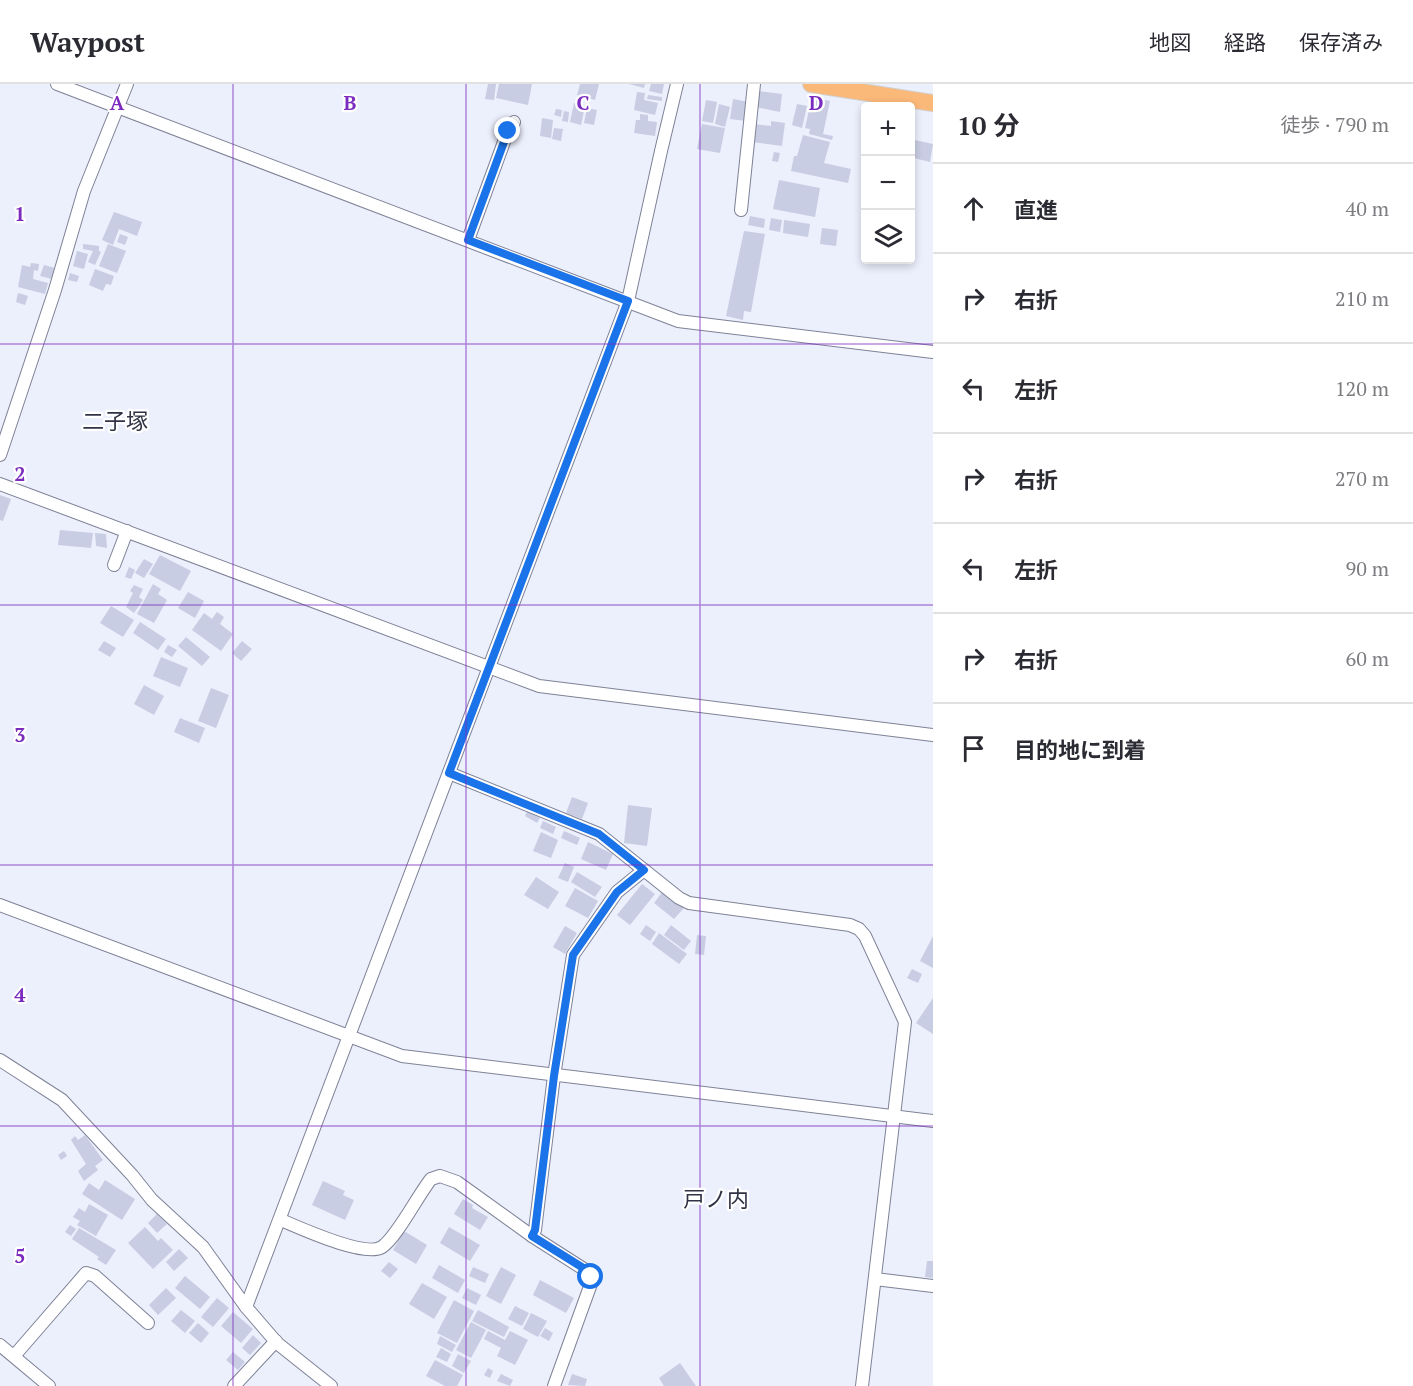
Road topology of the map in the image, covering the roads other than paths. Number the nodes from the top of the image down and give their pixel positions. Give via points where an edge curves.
1 (57, 84) edge
2 (127, 84) edge
3 (677, 84) edge
4 (754, 84) edge
5 (811, 84) edge
6 (933, 103) edge
7 (119, 108) junction
8 (514, 122) dead end
9 (741, 210) dead end
10 (468, 240) junction
11 (628, 301) junction
12 (933, 352) edge
13 (0, 455) edge
14 (0, 484) edge
15 (127, 531) junction
16 (114, 565) dead end
17 (488, 668) junction
18 (933, 735) edge
19 (449, 773) junction
20 (644, 870) junction
21 (0, 904) edge
22 (349, 1036) junction
23 (0, 1060) edge
24 (554, 1076) junction
25 (895, 1116) junction
26 (933, 1121) edge
27 (281, 1220) junction
28 (532, 1236) junction
29 (875, 1279) junction
30 (933, 1286) edge
31 (246, 1307) junction
32 (148, 1323) dead end
33 (276, 1341) junction
34 (0, 1345) edge
35 (14, 1356) junction
36 (50, 1386) edge
37 (234, 1386) edge
38 (331, 1386) edge
39 (554, 1386) edge
40 (862, 1386) edge

1 - 7 street
2 - 7 street
3 - 11 street
4 - 9 street
5 - 6 main road
7 - 10 street
7 - 13 street via 84,191
8 - 10 street
10 - 11 street
11 - 12 street via 678,321
11 - 17 street
14 - 15 street
15 - 16 street
15 - 17 street
17 - 18 street via 551,689
17 - 19 street
19 - 20 street via 599,834
19 - 22 street
20 - 24 street via 617,892 573,955
20 - 25 street via 689,903 859,929 905,1022
21 - 22 street
22 - 24 street via 413,1059
22 - 27 street
23 - 31 street via 62,1100 152,1200 203,1247
24 - 25 street
24 - 28 street
25 - 26 street
25 - 29 street
27 - 28 street via 375,1251 393,1236 431,1179 440,1176 457,1182
27 - 31 street
28 - 39 street via 588,1271 592,1281
29 - 30 street
29 - 40 street
31 - 33 street
32 - 35 street via 95,1276 86,1273
33 - 37 street
33 - 38 street
34 - 35 street
35 - 36 street

